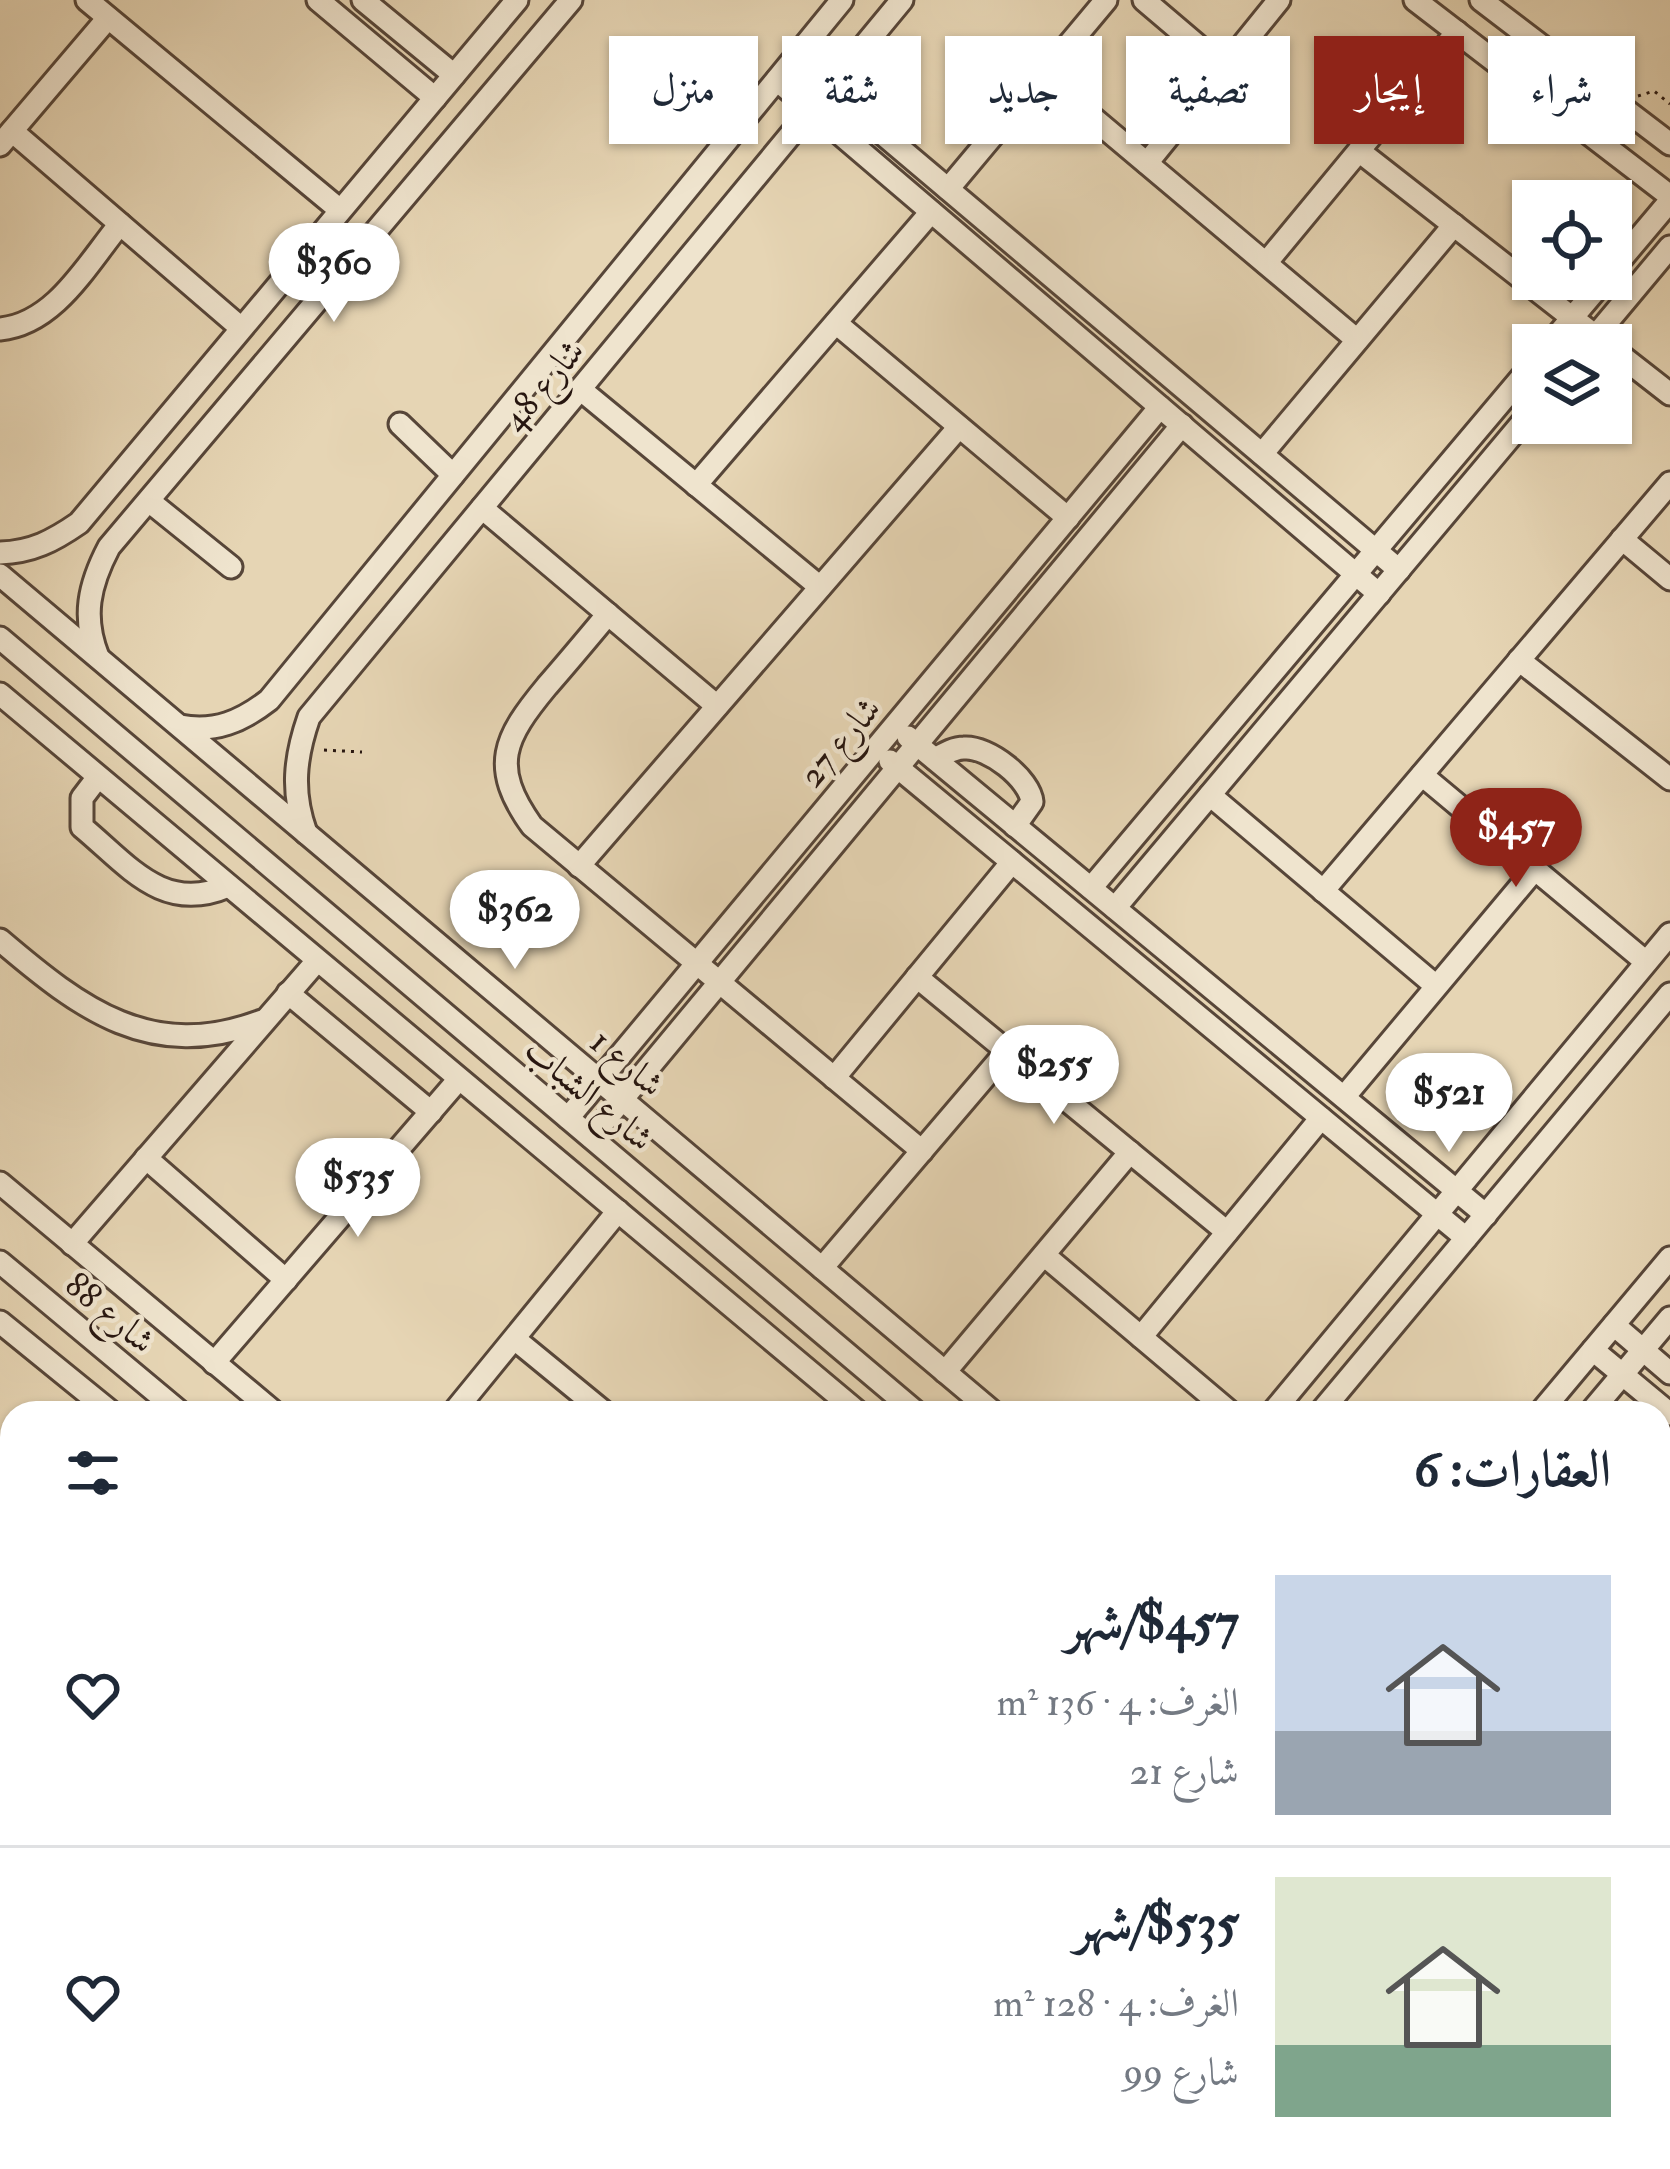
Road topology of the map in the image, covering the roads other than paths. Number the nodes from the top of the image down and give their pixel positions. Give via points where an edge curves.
1 (87, 0) edge
2 (317, 0) edge
3 (363, 0) edge
4 (517, 0) edge
5 (571, 0) edge
6 (842, 0) edge
7 (902, 0) edge
8 (1106, 0) edge
9 (1144, 0) edge
10 (1279, 0) edge
11 (1414, 0) edge
12 (1481, 0) edge
13 (108, 18) junction
14 (1457, 32) junction
15 (813, 36) edge
16 (872, 36) edge
17 (1076, 36) edge
18 (1186, 36) edge
19 (1250, 36) edge
20 (1527, 36) edge
21 (1488, 56) edge
22 (782, 74) edge
23 (454, 75) junction
24 (777, 80) junction
25 (782, 84) edge
26 (434, 98) junction
27 (1635, 118) edge
28 (1102, 126) edge
29 (6, 138) edge
30 (784, 144) edge
31 (852, 144) edge
32 (895, 144) edge
33 (986, 144) edge
34 (1163, 144) edge
35 (1601, 144) edge
36 (1670, 144) edge
37 (1359, 151) junction
38 (1147, 164) junction
39 (948, 189) junction
40 (1670, 199) edge
41 (340, 210) junction
42 (932, 212) junction
43 (120, 224) junction
44 (1454, 225) junction
45 (1632, 246) edge
46 (1670, 247) edge
47 (1266, 263) junction
48 (1587, 300) edge
49 (1572, 317) junction
50 (836, 323) junction
51 (1566, 324) edge
52 (1580, 324) edge
53 (1614, 324) edge
54 (0, 328) edge
55 (241, 328) junction
56 (1357, 340) junction
57 (1632, 366) edge
58 (580, 389) junction
59 (1512, 389) edge
60 (1670, 394) edge
61 (1160, 407) junction
62 (400, 424) dead end
63 (1182, 425) junction
64 (959, 427) junction
65 (1512, 435) edge
66 (1262, 454) junction
67 (453, 475) junction
68 (1670, 483) edge
69 (696, 485) junction
70 (148, 501) junction
71 (482, 508) junction
72 (1068, 518) junction
73 (1622, 539) junction
74 (1376, 550) junction
75 (0, 553) edge
76 (231, 567) dead end
77 (1399, 570) junction
78 (1356, 574) junction
79 (0, 575) edge
80 (1670, 579) edge
81 (820, 587) junction
82 (1379, 593) junction
83 (608, 614) junction
84 (0, 638) edge
85 (98, 658) junction
86 (1519, 660) junction
87 (0, 694) edge
88 (717, 706) junction
89 (178, 725) junction
90 (895, 726) junction
91 (875, 749) junction
92 (926, 752) junction
93 (898, 768) junction
94 (1422, 775) junction
95 (98, 778) junction
96 (1670, 779) edge
97 (1210, 795) junction
98 (1015, 826) junction
99 (307, 833) junction
100 (248, 848) junction
101 (1012, 862) junction
102 (579, 866) junction
103 (1534, 869) junction
104 (224, 883) junction
105 (1091, 888) junction
106 (1323, 891) junction
107 (1115, 908) junction
108 (1670, 934) edge
109 (0, 940) edge
110 (316, 962) junction
111 (1646, 962) junction
112 (697, 964) junction
113 (917, 977) junction
114 (719, 982) junction
115 (1436, 986) junction
116 (289, 993) junction
117 (1670, 994) edge
118 (262, 1021) junction
119 (1007, 1052) junction
120 (834, 1078) junction
121 (459, 1079) junction
122 (599, 1080) junction
123 (1344, 1097) junction
124 (622, 1099) junction
125 (431, 1112) junction
126 (568, 1118) junction
127 (1321, 1118) junction
128 (591, 1137) junction
129 (922, 1151) junction
130 (1130, 1152) junction
131 (146, 1158) junction
132 (0, 1183) edge
133 (1457, 1191) junction
134 (618, 1211) junction
135 (1437, 1214) junction
136 (1486, 1215) junction
137 (1228, 1232) junction
138 (1466, 1238) junction
139 (72, 1244) junction
140 (1044, 1255) junction
141 (1670, 1258) edge
142 (0, 1262) edge
143 (822, 1268) junction
144 (286, 1280) junction
145 (1670, 1318) edge
146 (0, 1322) edge
147 (1614, 1325) junction
148 (1141, 1337) junction
149 (516, 1340) junction
150 (1593, 1350) junction
151 (1643, 1350) junction
152 (214, 1364) junction
153 (945, 1372) junction
154 (1670, 1372) edge
155 (1622, 1374) junction
156 (97, 1401) edge
157 (167, 1401) edge
158 (260, 1401) edge
159 (463, 1401) edge
160 (590, 1401) edge
161 (845, 1401) edge
162 (903, 1401) edge
163 (980, 1401) edge
164 (1217, 1401) edge
165 (1282, 1401) edge
166 (1330, 1401) edge
167 (1550, 1401) edge
168 (1600, 1401) edge
169 (1654, 1401) edge

1 - 13 street
2 - 26 street
3 - 23 street
4 - 23 street
5 - 70 street
6 - 15 street, شارع 48
7 - 16 street, شارع 48
8 - 17 street
9 - 18 street
10 - 19 street
11 - 14 street
12 - 20 street
13 - 29 street
13 - 41 street
14 - 21 street
14 - 37 street
22 - 24 street, شارع 48
23 - 26 street
24 - 25 street
24 - 67 street, شارع 48
26 - 41 street
27 - 36 street
28 - 38 street
29 - 43 street
30 - 58 street, شارع 48
31 - 42 street
32 - 39 street
33 - 39 street
34 - 38 street
35 - 40 street
37 - 44 street
37 - 47 street
38 - 47 street
39 - 66 street
40 - 45 street
41 - 55 street
42 - 50 street
42 - 61 street
43 - 54 street via 43,317
43 - 55 street
44 - 49 street
44 - 56 street
46 - 53 street
47 - 56 street
48 - 49 street
49 - 51 street
49 - 52 street
50 - 64 street
50 - 69 street
55 - 75 street via 80,523 53,542
56 - 66 street
57 - 60 street
58 - 69 street
58 - 71 street, شارع 48
59 - 74 street
61 - 63 street
61 - 72 street, شارع 27
62 - 67 street
63 - 78 street
63 - 92 street, شارع 27
64 - 72 street
64 - 81 street
65 - 77 street
66 - 74 street
67 - 89 street, شارع 48 via 268,700 221,727
68 - 73 street
69 - 81 street
70 - 76 street
70 - 85 street via 94,575 88,606
71 - 83 street
71 - 99 street, شارع 48 via 310,717 295,781
72 - 90 street, شارع 27
73 - 80 street
73 - 86 street
74 - 77 street
74 - 78 street
77 - 82 street
78 - 82 street
78 - 105 street
79 - 85 street, شارع 1
81 - 88 street
82 - 97 street
83 - 88 street
83 - 102 street via 516,723 507,749 516,804
84 - 100 street, شارع الشباب
85 - 89 street, شارع 1
86 - 94 street
86 - 96 street
87 - 95 street, شارع الشباب
88 - 102 street
89 - 99 street, شارع 1
90 - 91 street, شارع 27
90 - 92 street
91 - 93 street
91 - 112 street, شارع 27
92 - 93 street, شارع 27
92 - 98 street
92 - 98 street via 978,749 1027,785 1032,802
93 - 101 street
93 - 114 street, شارع 27
94 - 103 street
94 - 106 street
95 - 104 street, شارع الشباب
95 - 104 street via 82,798 82,827 157,889 193,896
97 - 106 street
97 - 107 street
98 - 105 street
99 - 122 street, شارع 1
100 - 104 street
100 - 126 street, شارع الشباب
101 - 113 street
101 - 127 street
102 - 112 street
103 - 111 street
103 - 115 street
104 - 110 street, شارع الشباب
105 - 107 street
106 - 115 street
107 - 123 street
108 - 111 street
109 - 118 street via 63,993 118,1022 210,1036
110 - 116 street
110 - 121 street, شارع الشباب
111 - 133 street
112 - 114 street
112 - 122 street, شارع 27
113 - 119 street
113 - 120 street
114 - 120 street
114 - 124 street, شارع 27
115 - 123 street
116 - 118 street
116 - 125 street
117 - 136 street
118 - 131 street
119 - 129 street
119 - 130 street
120 - 129 street
121 - 125 street
121 - 134 street, شارع الشباب
122 - 124 street, شارع 1
122 - 126 street, شارع 27
123 - 133 street
124 - 128 street, شارع 27
124 - 143 street, شارع 1
125 - 144 street
126 - 128 street, شارع الشباب
127 - 135 street
127 - 137 street
128 - 162 street, شارع الشباب
129 - 143 street
130 - 137 street
130 - 140 street
131 - 139 street
131 - 144 street
132 - 139 street
133 - 135 street
133 - 136 street
134 - 149 street
134 - 161 street, شارع الشباب
135 - 138 street
135 - 165 street
136 - 138 street
137 - 148 street
138 - 166 street
139 - 152 street
140 - 148 street
140 - 153 street
141 - 147 street
142 - 157 street, شارع 88
143 - 153 street, شارع 1
144 - 152 street
145 - 151 street
146 - 156 street
147 - 150 street
147 - 151 street
148 - 164 street
149 - 159 street
149 - 160 street
150 - 155 street
150 - 167 street
151 - 154 street
151 - 155 street
152 - 158 street
153 - 163 street, شارع 1
155 - 168 street
155 - 169 street

